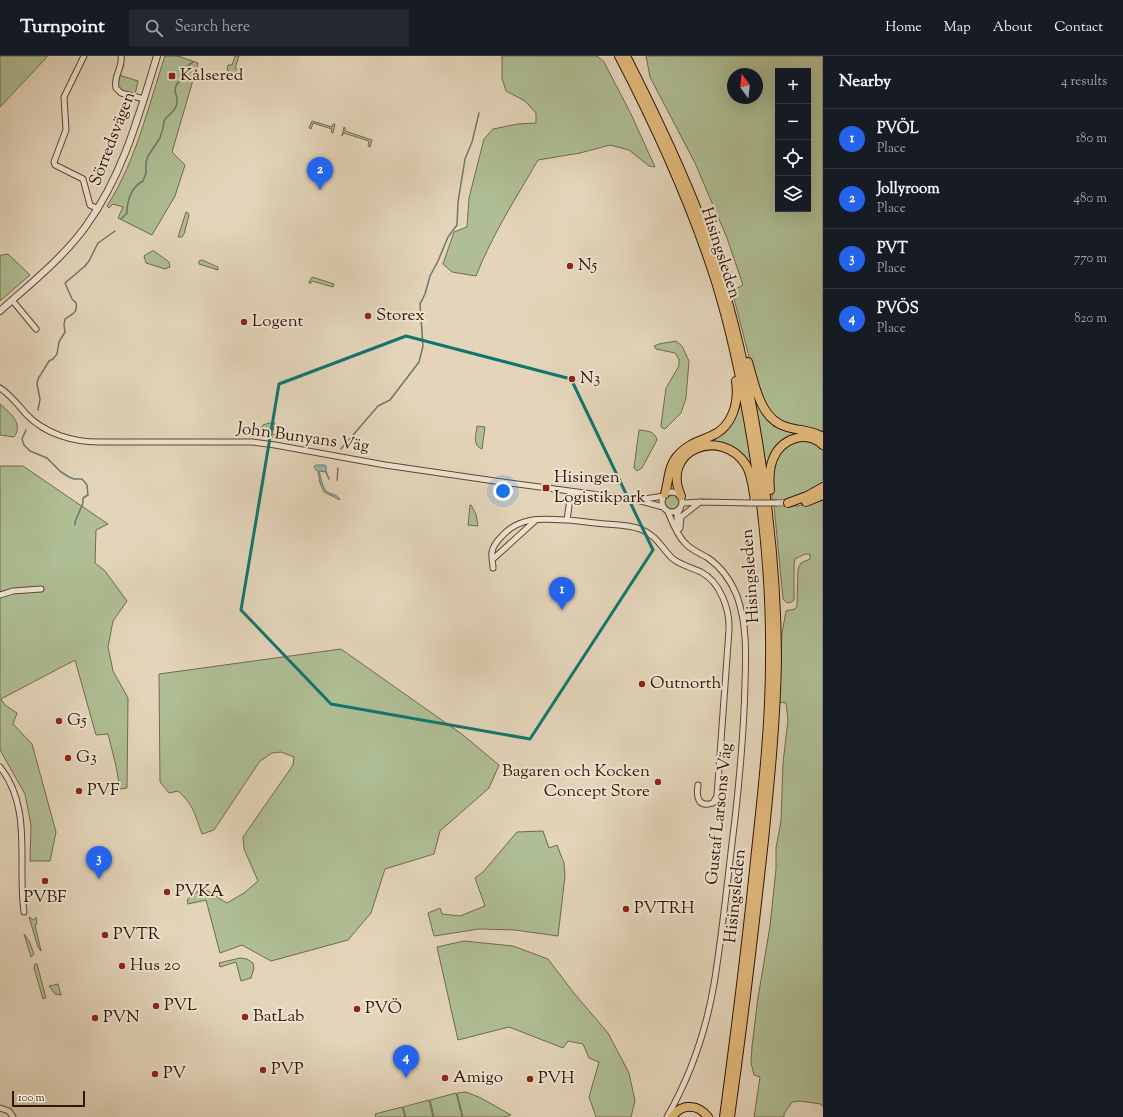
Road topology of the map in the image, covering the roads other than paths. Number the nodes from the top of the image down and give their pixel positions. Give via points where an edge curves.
1 (84, 56) edge
2 (121, 56) edge
3 (157, 56) edge
4 (618, 56) edge
5 (626, 56) edge
6 (144, 99) junction
7 (98, 209) junction
8 (12, 300) junction
9 (729, 305) junction
10 (0, 311) edge
11 (36, 330) dead end
12 (734, 349) junction
13 (0, 388) edge
14 (823, 436) edge
15 (823, 445) edge
16 (823, 486) edge
17 (571, 492) junction
18 (665, 495) junction
19 (823, 495) edge
20 (637, 500) junction
21 (682, 500) junction
22 (700, 502) junction
23 (788, 503) junction
24 (663, 507) junction
25 (680, 509) junction
26 (668, 512) junction
27 (536, 520) junction
28 (567, 520) junction
29 (770, 522) junction
30 (677, 531) junction
31 (766, 556) junction
32 (493, 559) junction
33 (493, 568) dead end
34 (41, 590) dead end
35 (0, 595) edge
36 (0, 767) edge
37 (698, 785) dead end
38 (24, 912) dead end
39 (0, 1108) edge
40 (14, 1117) edge
41 (667, 1117) edge
42 (672, 1117) edge
43 (708, 1117) edge
44 (724, 1117) edge
45 (730, 1117) edge

1 - 7 street via 64,97 66,130 54,162 55,165 83,178 90,205
2 - 6 street via 122,63 115,81 116,88 122,93
3 - 6 street, Sörredsvägen
4 - 12 highway, Hisingsleden via 659,136 685,196 717,285
5 - 9 highway, Hisingsleden via 687,184
6 - 7 street, Sörredsvägen via 121,166
7 - 8 street, Sörredsvägen via 60,257
8 - 10 street, Sörredsvägen
8 - 11 street
9 - 14 highway via 734,308 756,386 768,414 784,426
9 - 29 highway, Hisingsleden via 751,398
12 - 18 highway via 731,354 737,392 733,413 717,434 690,445 679,453 670,468
12 - 31 highway, Hisingsleden via 759,488
13 - 17 street, John Bunyans Väg via 42,426 80,441 252,442 385,465
15 - 29 highway via 811,438 801,437 788,441 778,450 771,468
16 - 23 highway via 808,496
17 - 20 street, John Bunyans Väg
17 - 28 street
18 - 20 street, John Bunyans Väg
18 - 21 street via 673,492
18 - 24 street via 662,500
19 - 23 highway via 803,502
20 - 24 street, John Bunyans Väg
21 - 22 street
21 - 25 street
21 - 31 highway via 676,485 677,469 686,455 706,445 720,446 733,452 741,458 749,473 759,517 762,549
22 - 23 street, bridge
22 - 30 street via 681,518
24 - 26 street
25 - 26 street
25 - 30 street
26 - 30 street, Gustaf Larsons Väg
27 - 28 street
27 - 32 street
27 - 32 street via 523,521 505,532 494,548
28 - 37 street via 631,526 643,530 656,538 677,562 708,577 721,594 729,617 729,630 717,796 713,803 704,804 699,801
29 - 45 highway, Hisingsleden via 776,620 774,726 758,896
30 - 41 street, Gustaf Larsons Väg via 685,544 718,566 733,587 743,618 746,662 739,776 715,980 698,1052
31 - 44 highway, Hisingsleden via 770,649 768,732 749,920
32 - 33 street
34 - 35 street via 13,591
36 - 38 street via 14,793 21,818
39 - 40 street via 9,1111
42 - 43 highway via 679,1109 689,1106 700,1109

